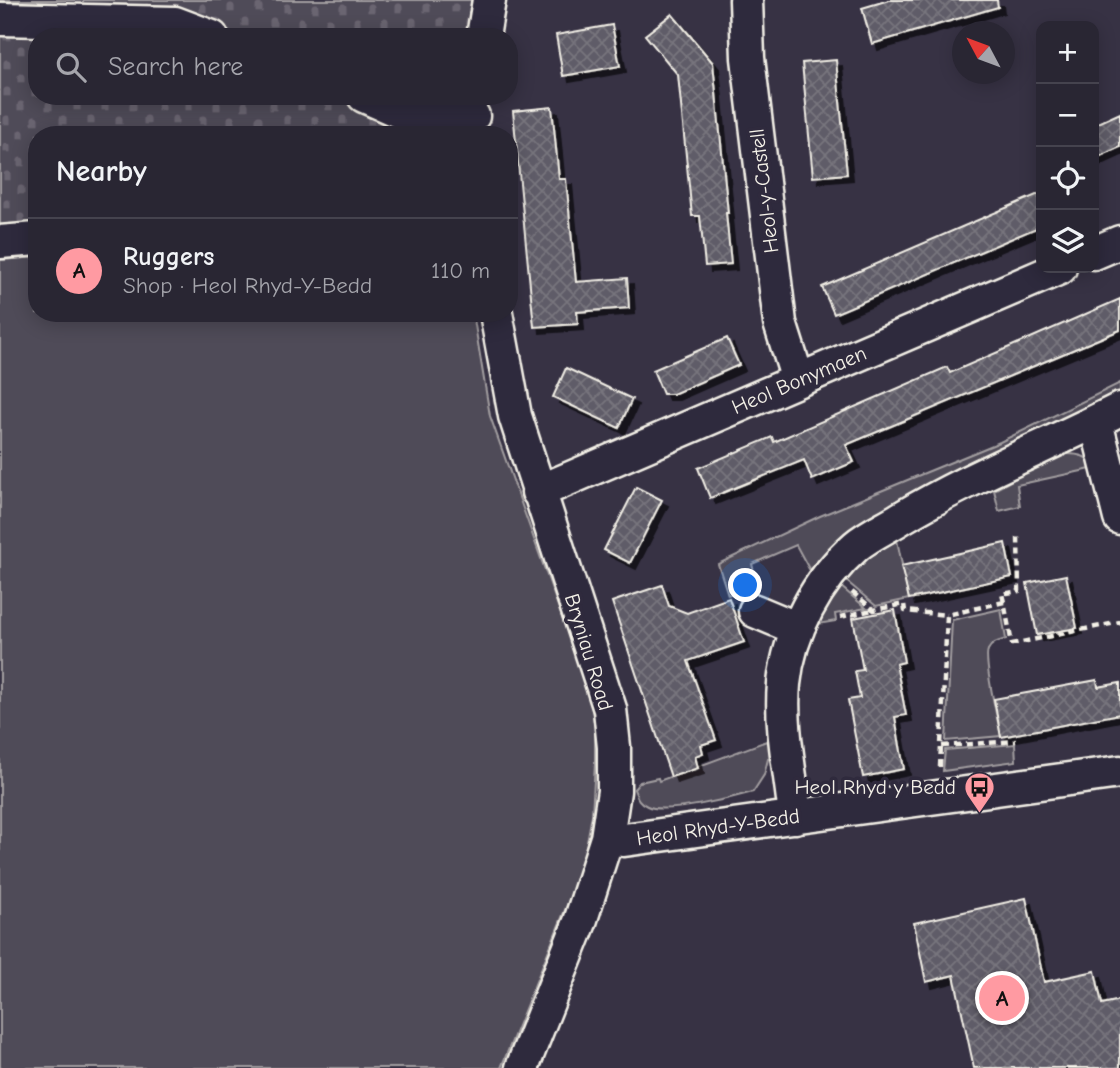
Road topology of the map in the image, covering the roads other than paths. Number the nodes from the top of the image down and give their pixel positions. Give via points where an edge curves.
1 (489, 0) edge
2 (746, 0) edge
3 (175, 11) edge
4 (0, 19) edge
5 (199, 28) edge
6 (484, 28) edge
7 (374, 105) edge
8 (473, 116) edge
9 (394, 123) edge
10 (28, 240) edge
11 (0, 242) edge
12 (1120, 242) edge
13 (1099, 251) edge
14 (1048, 273) edge
15 (498, 322) edge
16 (798, 380) junction
17 (1108, 416) edge
18 (538, 492) junction
19 (1120, 518) edge
20 (755, 611) dead end
21 (798, 629) junction
22 (1120, 772) edge
23 (796, 817) junction
24 (607, 838) junction
25 (522, 1068) edge

1 - 6 street
2 - 16 street, Heol-y-Castell via 748,58 780,323
3 - 4 street
3 - 5 street
7 - 9 street
8 - 9 street
10 - 11 street
12 - 13 street
14 - 16 street, Heol Bonymaen
15 - 18 street, Bryniau Road via 515,416
16 - 18 street, Heol Bonymaen
17 - 19 street
17 - 21 street via 925,504 858,544 830,573
18 - 24 street, Bryniau Road via 610,709 614,791
20 - 21 street
21 - 23 street via 784,684
22 - 23 street, Heol Rhyd-Y-Bedd
23 - 24 street, Heol Rhyd-Y-Bedd via 624,840
24 - 25 street, Bryniau Road via 580,922

